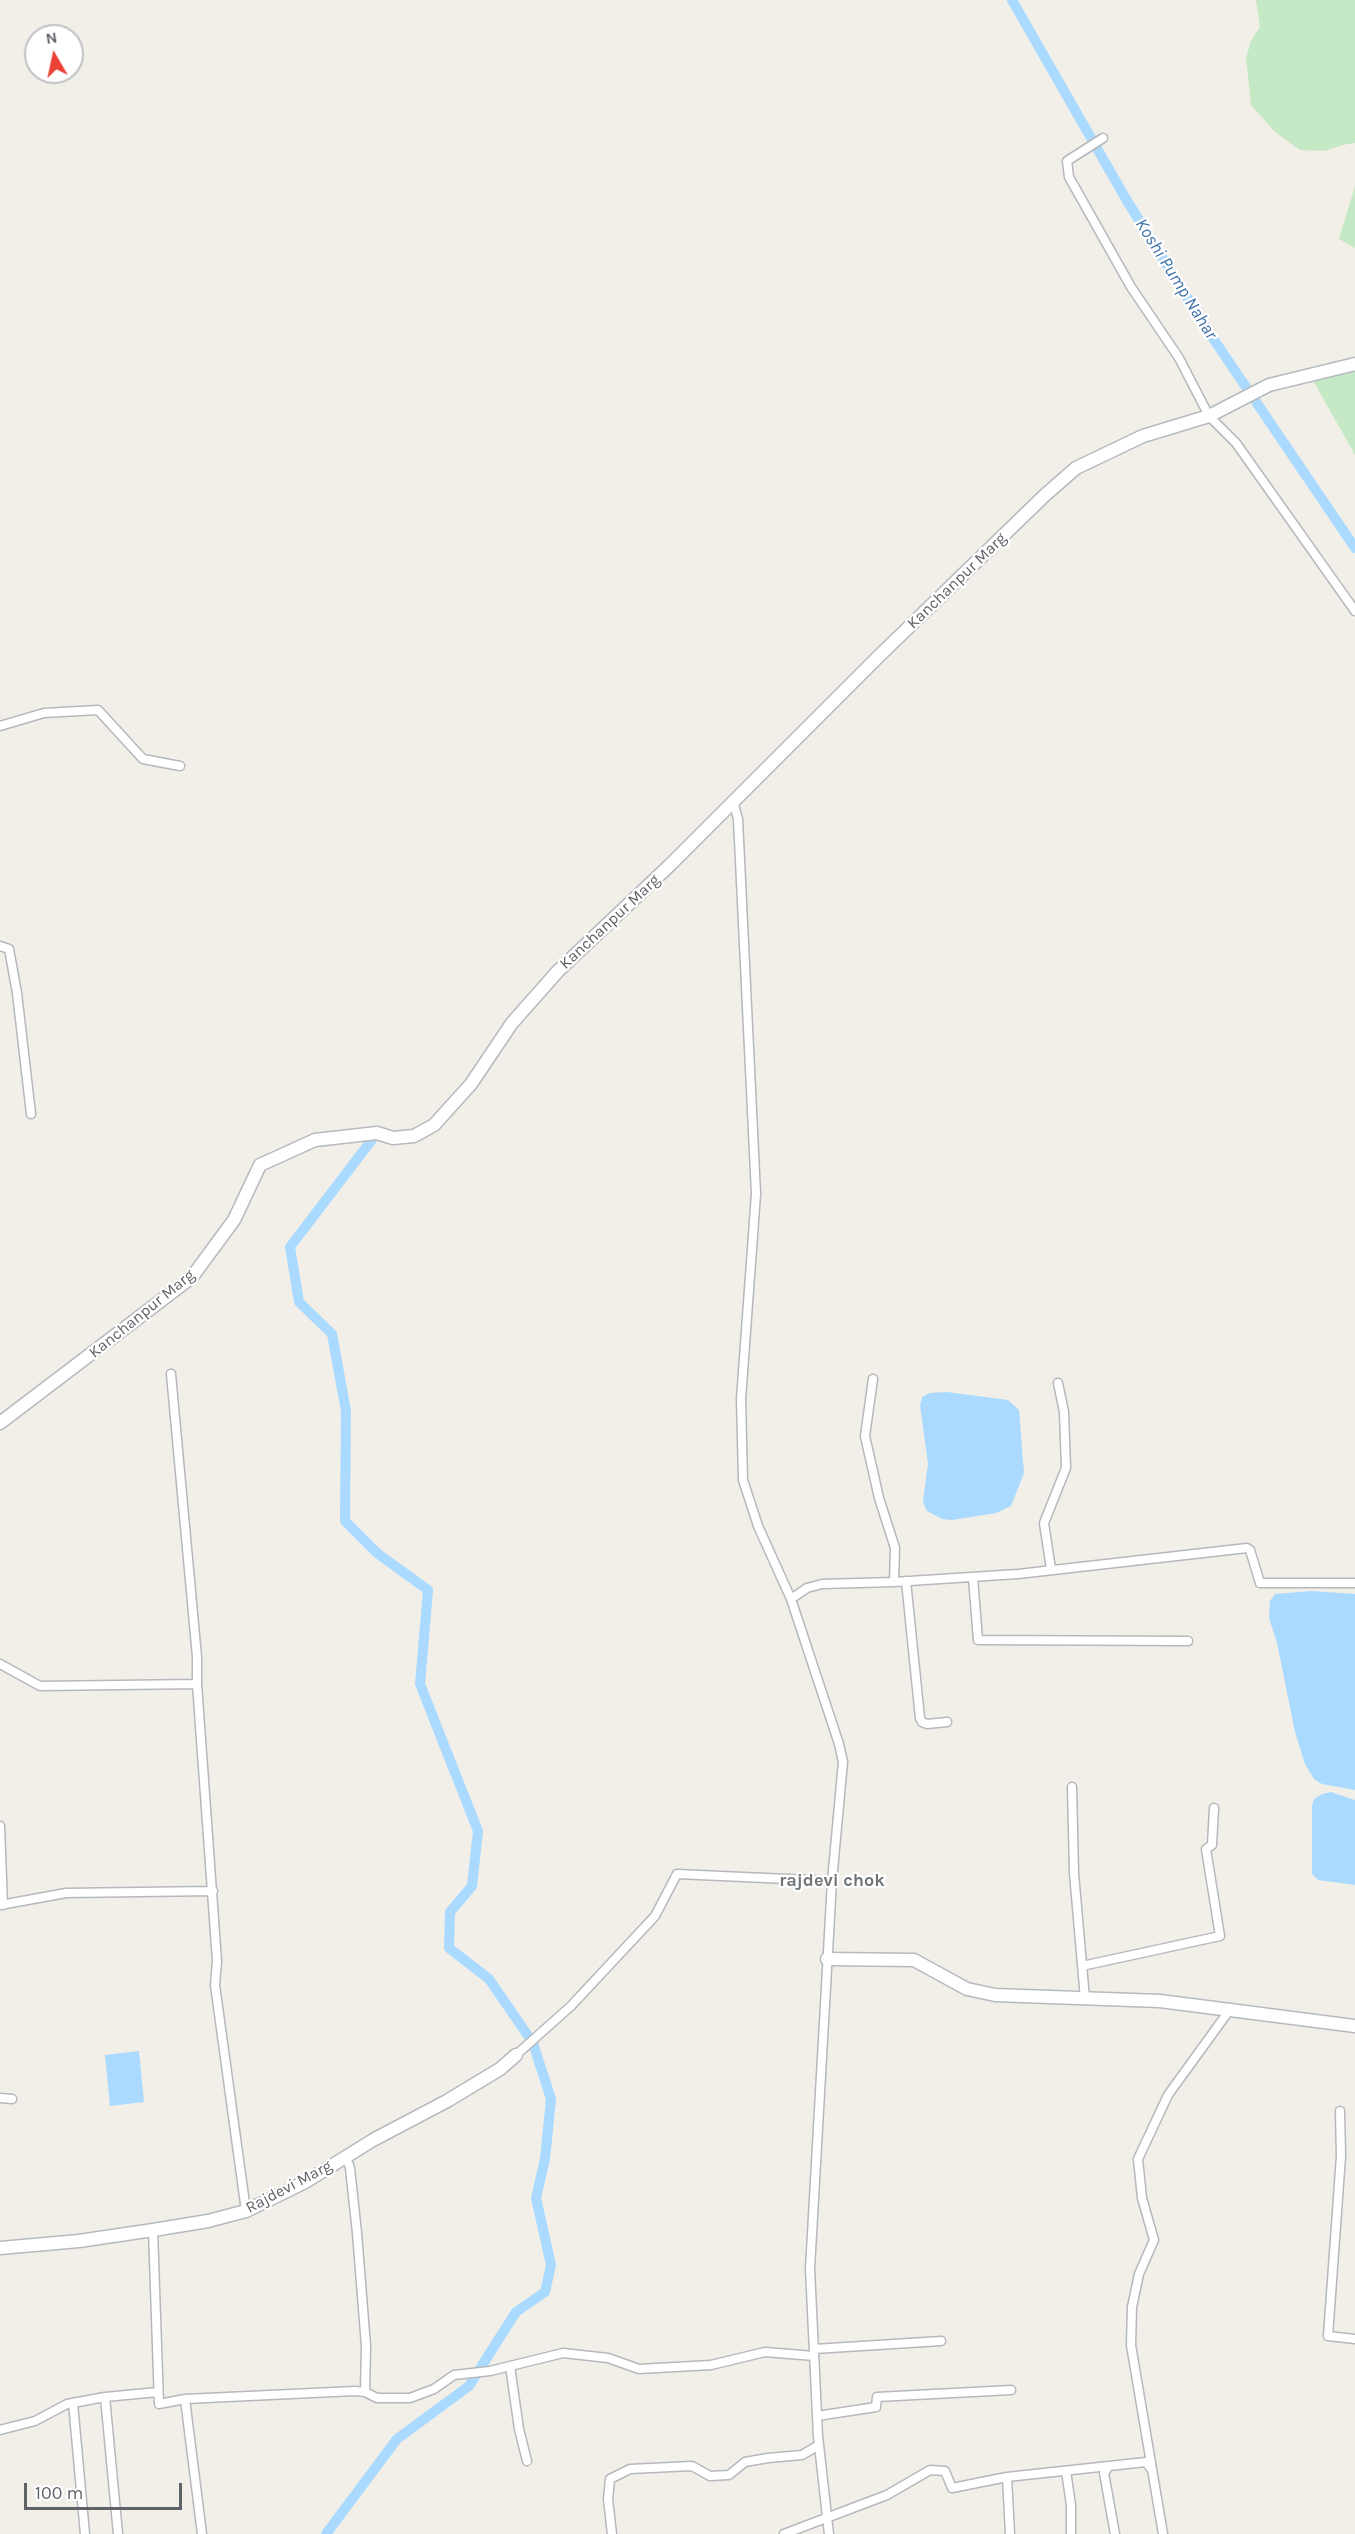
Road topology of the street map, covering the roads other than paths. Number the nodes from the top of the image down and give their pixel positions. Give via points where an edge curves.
1 (1103, 138) dead end
2 (1355, 364) edge
3 (1209, 416) junction
4 (1355, 611) edge
5 (0, 726) edge
6 (180, 766) dead end
7 (733, 801) junction
8 (0, 946) edge
9 (31, 1114) dead end
10 (171, 1374) dead end
11 (873, 1379) dead end
12 (1058, 1383) dead end
13 (0, 1423) edge
14 (1051, 1569) junction
15 (973, 1578) junction
16 (906, 1581) junction
17 (894, 1582) junction
18 (1355, 1583) edge
19 (791, 1599) junction
20 (1188, 1641) dead end
21 (0, 1664) edge
22 (197, 1683) junction
23 (947, 1722) dead end
24 (1072, 1787) dead end
25 (1214, 1808) dead end
26 (0, 1826) edge
27 (832, 1881) junction
28 (213, 1891) junction
29 (2, 1905) edge
30 (827, 1959) junction
31 (1082, 1966) junction
32 (1085, 1999) junction
33 (1231, 2008) junction
34 (1355, 2026) edge
35 (516, 2055) joint
36 (0, 2098) edge
37 (12, 2099) dead end
38 (1340, 2112) dead end
39 (346, 2157) junction
40 (246, 2211) junction
41 (153, 2230) junction
42 (0, 2248) edge
43 (1355, 2339) edge
44 (941, 2341) dead end
45 (814, 2353) junction
46 (510, 2366) junction
47 (1011, 2390) dead end
48 (158, 2392) junction
49 (365, 2392) junction
50 (105, 2397) junction
51 (185, 2399) junction
52 (72, 2403) junction
53 (817, 2416) junction
54 (0, 2430) edge
55 (819, 2445) junction
56 (527, 2461) dead end
57 (1109, 2466) junction
58 (1066, 2470) junction
59 (1153, 2471) junction
60 (1006, 2477) junction
61 (828, 2518) junction
62 (85, 2534) edge
63 (118, 2534) edge
64 (201, 2534) edge
65 (612, 2534) edge
66 (784, 2534) edge
67 (829, 2534) edge
68 (1010, 2534) edge
69 (1071, 2534) edge
70 (1115, 2534) edge
71 (1163, 2534) edge

1 - 3 street via 1067,161 1069,177 1131,286 1179,358
2 - 3 main road, Kanchanpur Marg via 1269,385
3 - 4 street via 1236,443
3 - 7 main road, Kanchanpur Marg via 1143,436 1076,468
5 - 6 street via 44,713 99,710 143,759
7 - 13 main road, Kanchanpur Marg via 558,971 512,1023 471,1084 434,1125 414,1136 393,1138 377,1132 315,1140 260,1165 234,1220 192,1277
7 - 19 street via 738,819 756,1194 741,1400 743,1480 758,1526
8 - 9 street via 9,949
10 - 22 street
11 - 17 street via 865,1436 895,1548
12 - 14 street via 1064,1412 1065,1468 1044,1523
14 - 15 street
14 - 18 street via 1247,1548 1260,1583
15 - 16 street
15 - 20 street via 978,1640
16 - 17 street
16 - 23 street via 920,1718 927,1724
17 - 19 street via 822,1584
19 - 27 street via 843,1762
21 - 22 street via 40,1686
22 - 28 street
24 - 31 street
25 - 31 street via 1212,1845 1206,1849 1220,1936
26 - 29 street
27 - 30 street
27 - 35 street via 677,1875 655,1917 571,2006
28 - 29 street via 66,1893
28 - 40 street via 215,1985
30 - 32 main road via 914,1960 967,1989 995,1995
30 - 45 street via 810,2269
31 - 32 street
32 - 33 main road
33 - 34 main road
33 - 59 street via 1168,2095 1138,2159 1142,2198 1154,2240 1134,2296 1131,2345
35 - 39 main road, Rajdevi Marg via 491,2074
36 - 37 street
38 - 43 street via 1341,2156 1328,2336
39 - 40 main road, Rajdevi Marg
39 - 49 street via 357,2233 366,2346
40 - 41 main road, Rajdevi Marg
41 - 42 main road, Rajdevi Marg
41 - 48 street
44 - 45 street
45 - 46 street via 765,2352 711,2365 639,2369 608,2358 563,2353
45 - 53 street
46 - 49 street via 454,2375 434,2389 410,2398 377,2398
46 - 56 street
47 - 53 street via 877,2397 876,2407
48 - 50 street
48 - 51 street via 159,2403
49 - 51 street
50 - 52 street
50 - 63 street
51 - 64 street
52 - 54 street via 35,2421
52 - 62 street
53 - 55 street
55 - 61 street
55 - 65 street via 802,2455 745,2462 729,2475 710,2476 693,2466 630,2469 610,2479
57 - 58 street
57 - 59 street via 1146,2462
57 - 70 street via 1104,2473
58 - 60 street
58 - 69 street
59 - 71 street
60 - 61 street via 952,2488 945,2471 930,2470 887,2495
60 - 68 street
61 - 66 street
61 - 67 street

